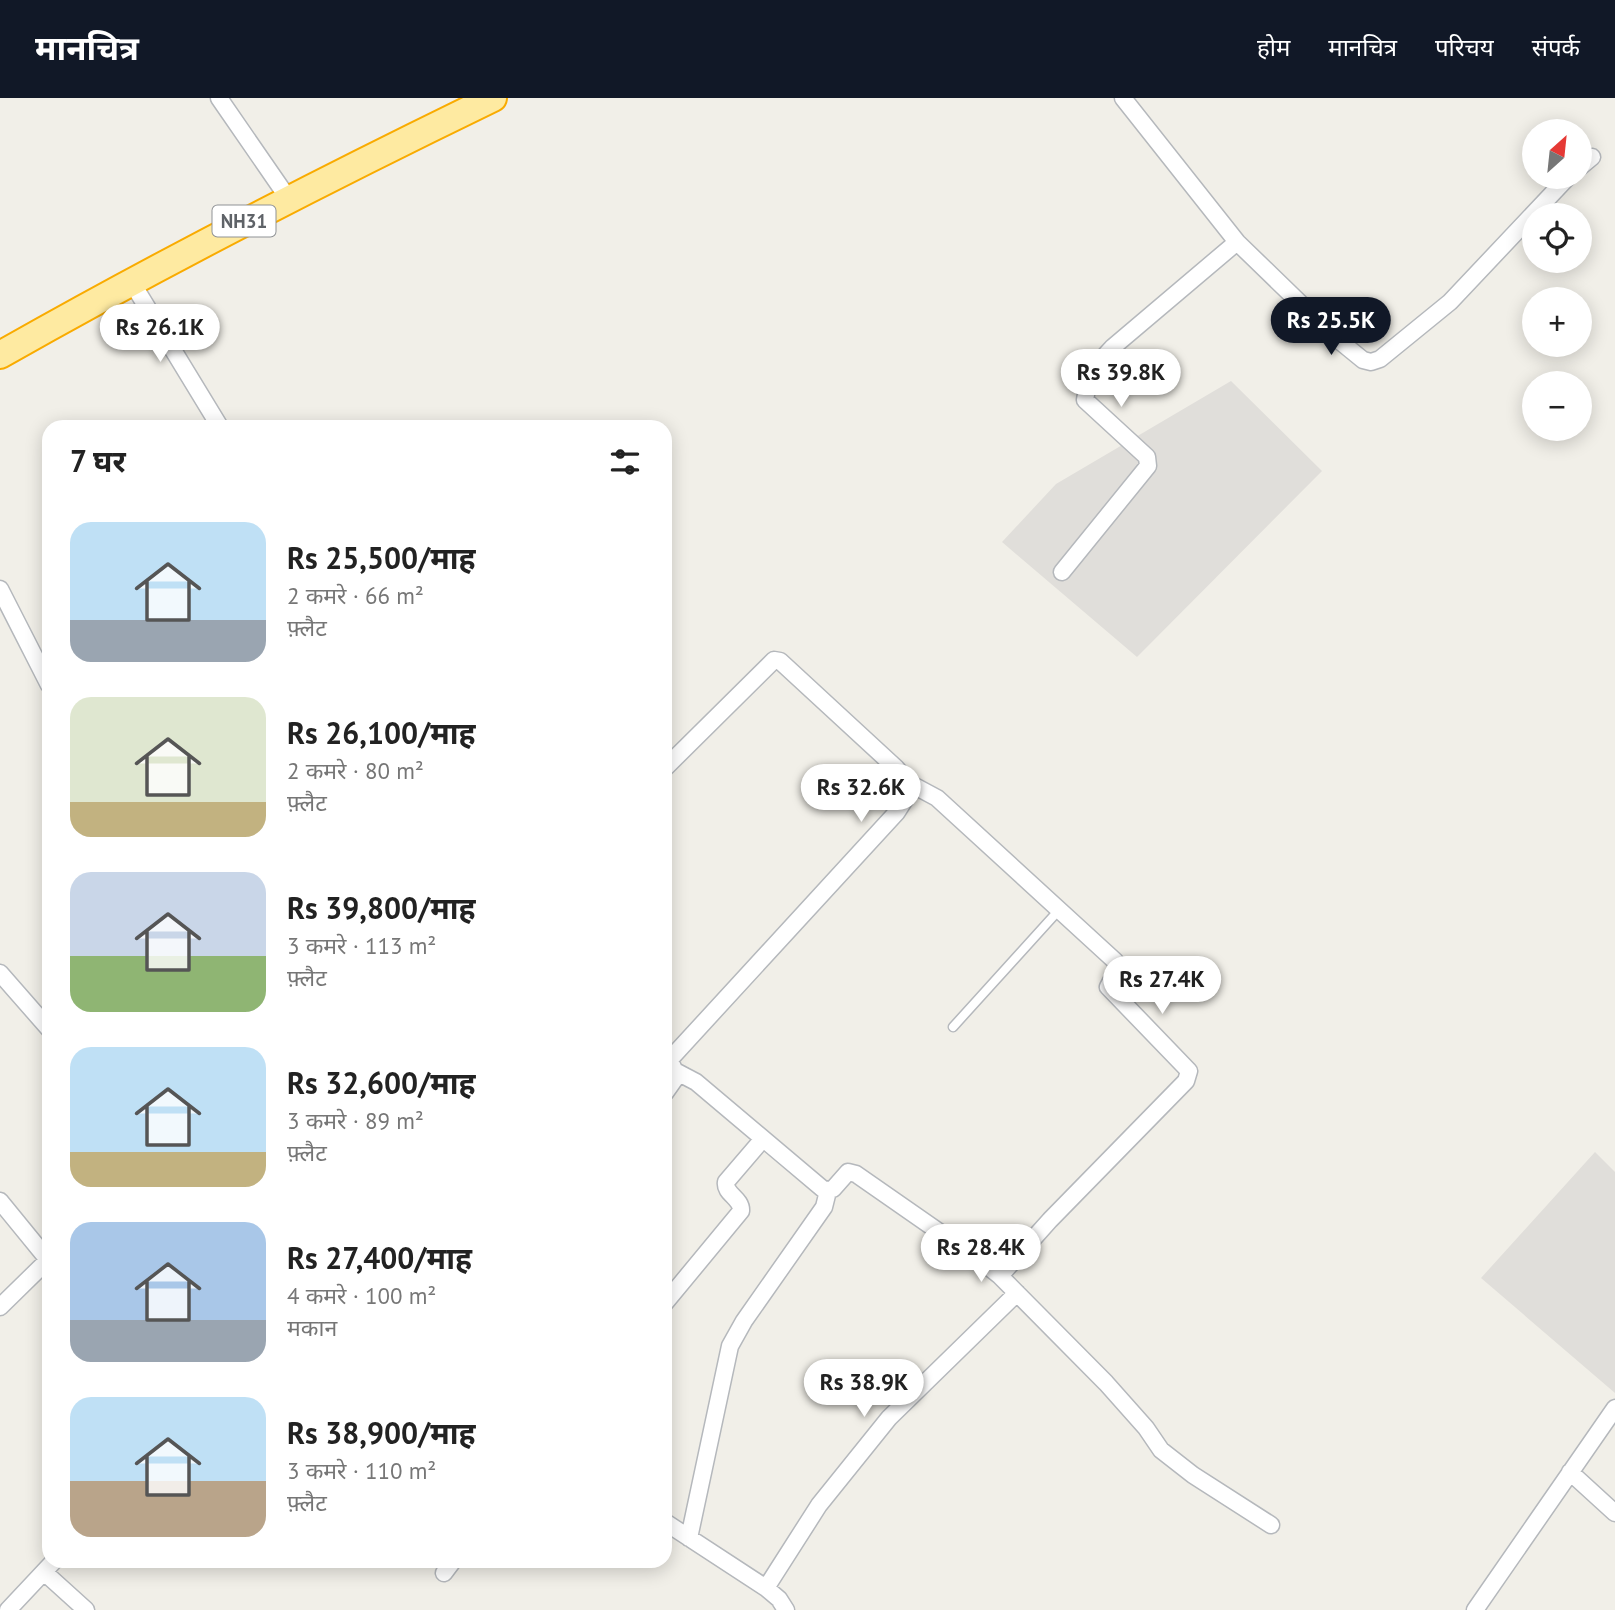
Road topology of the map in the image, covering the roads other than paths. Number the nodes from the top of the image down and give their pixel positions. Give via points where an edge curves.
1 (219, 98) edge
2 (493, 98) edge
3 (1123, 98) edge
4 (1558, 189) edge
5 (288, 198) junction
6 (1237, 242) junction
7 (131, 281) junction
8 (0, 355) edge
9 (216, 420) edge
10 (1062, 572) dead end
11 (0, 589) edge
12 (42, 671) edge
13 (672, 761) edge
14 (909, 783) junction
15 (1059, 910) junction
16 (0, 973) edge
17 (42, 1021) edge
18 (953, 1027) dead end
19 (672, 1057) edge
20 (672, 1064) edge
21 (677, 1072) junction
22 (672, 1083) edge
23 (762, 1140) junction
24 (828, 1191) junction
25 (0, 1201) edge
26 (42, 1254) edge
27 (42, 1267) edge
28 (1000, 1276) junction
29 (1017, 1293) junction
30 (672, 1295) edge
31 (0, 1307) edge
32 (1615, 1408) edge
33 (1570, 1472) junction
34 (1615, 1513) edge
35 (1271, 1525) dead end
36 (672, 1527) edge
37 (689, 1538) junction
38 (48, 1568) edge
39 (50, 1568) edge
40 (766, 1588) junction
41 (8, 1610) edge
42 (86, 1610) edge
43 (786, 1610) edge
44 (1475, 1610) edge

1 - 5 street
2 - 5 highway, NH31
3 - 6 street
4 - 6 street via 1451,302 1371,362 1336,338
5 - 7 highway, NH31
6 - 10 street via 1090,372 1085,400 1147,457 1148,467
7 - 8 highway, NH31
7 - 9 street
11 - 12 street
13 - 14 street via 774,660
14 - 15 street via 937,798
14 - 19 street via 911,790 897,812
15 - 18 lane
15 - 28 street via 1115,961 1118,968 1108,987 1186,1066 1189,1076
16 - 17 street
20 - 21 street
21 - 22 street
21 - 23 street via 696,1082
23 - 24 street
23 - 30 street via 724,1185 740,1203 741,1211
24 - 28 street via 848,1172 856,1174
24 - 37 street via 824,1208 730,1346
25 - 26 street
27 - 31 street
28 - 29 street
29 - 35 street via 1146,1427 1161,1450
29 - 40 street via 881,1427 819,1505
32 - 33 street
33 - 34 street
33 - 44 street
36 - 37 street
37 - 40 street
38 - 41 street
39 - 42 street
40 - 43 street

